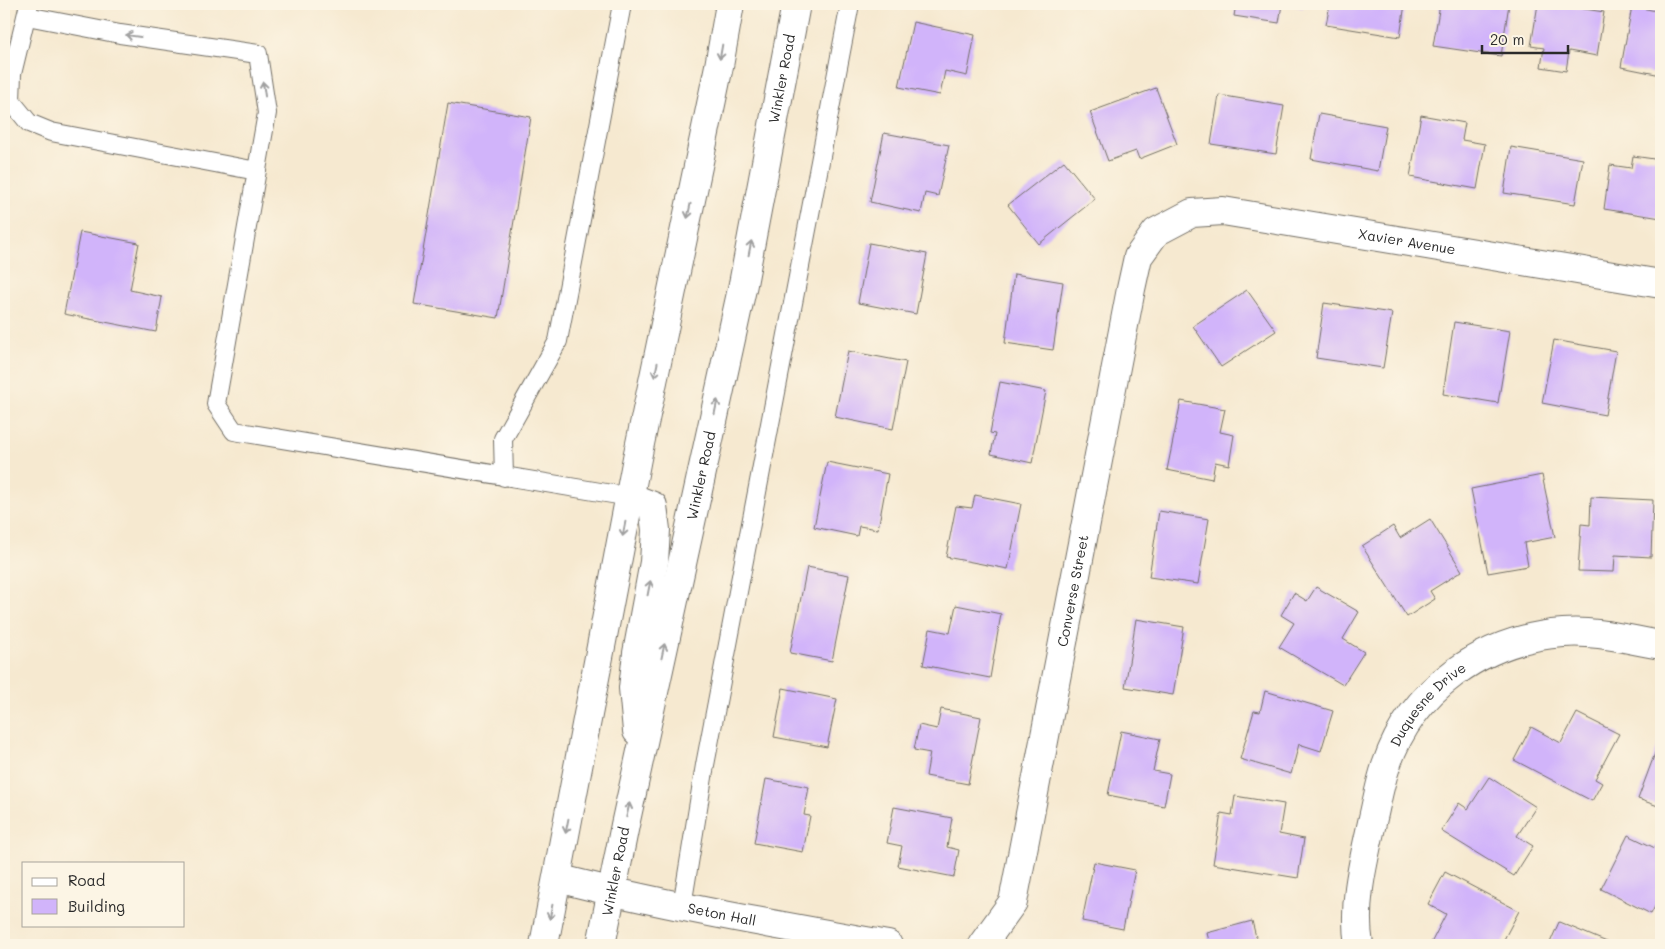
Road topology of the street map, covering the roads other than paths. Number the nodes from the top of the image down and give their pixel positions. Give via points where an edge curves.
1 (622, 4) edge
2 (730, 4) edge
3 (796, 4) edge
4 (850, 4) edge
5 (28, 10) edge
6 (257, 171) junction
7 (1156, 232) joint
8 (1661, 284) edge
9 (504, 477) junction
10 (630, 497) junction
11 (1661, 645) edge
12 (640, 758) junction
13 (557, 878) junction
14 (612, 892) junction
15 (682, 906) junction
16 (544, 945) edge
17 (602, 945) edge
18 (888, 945) edge
19 (982, 945) edge
20 (1359, 945) edge

1 - 9 lane via 558,341 503,439
2 -> 10 street
12 -> 3 street, Winkler Road via 743,284
4 - 15 lane via 705,765
6 -> 5 lane via 267,114 258,54 120,34
5 - 6 lane via 12,74 11,101 29,123 52,132
6 - 9 lane via 216,404 234,431
7 - 8 street, Xavier Avenue via 1192,213 1224,212
7 - 19 street, Converse Street via 1138,257 1131,289 1013,902
9 - 10 lane
12 -> 10 street via 633,688 654,562 656,530 654,506
10 -> 13 street
11 - 20 street, Duquesne Drive via 1565,632 1530,637 1496,648 1440,683 1417,708 1399,736 1386,766 1358,896 1356,927
14 -> 12 street, Winkler Road
13 - 14 street, Seton Hall
13 -> 16 street
14 - 15 street, Seton Hall
14 - 17 street, Winkler Road
15 - 18 street, Seton Hall

